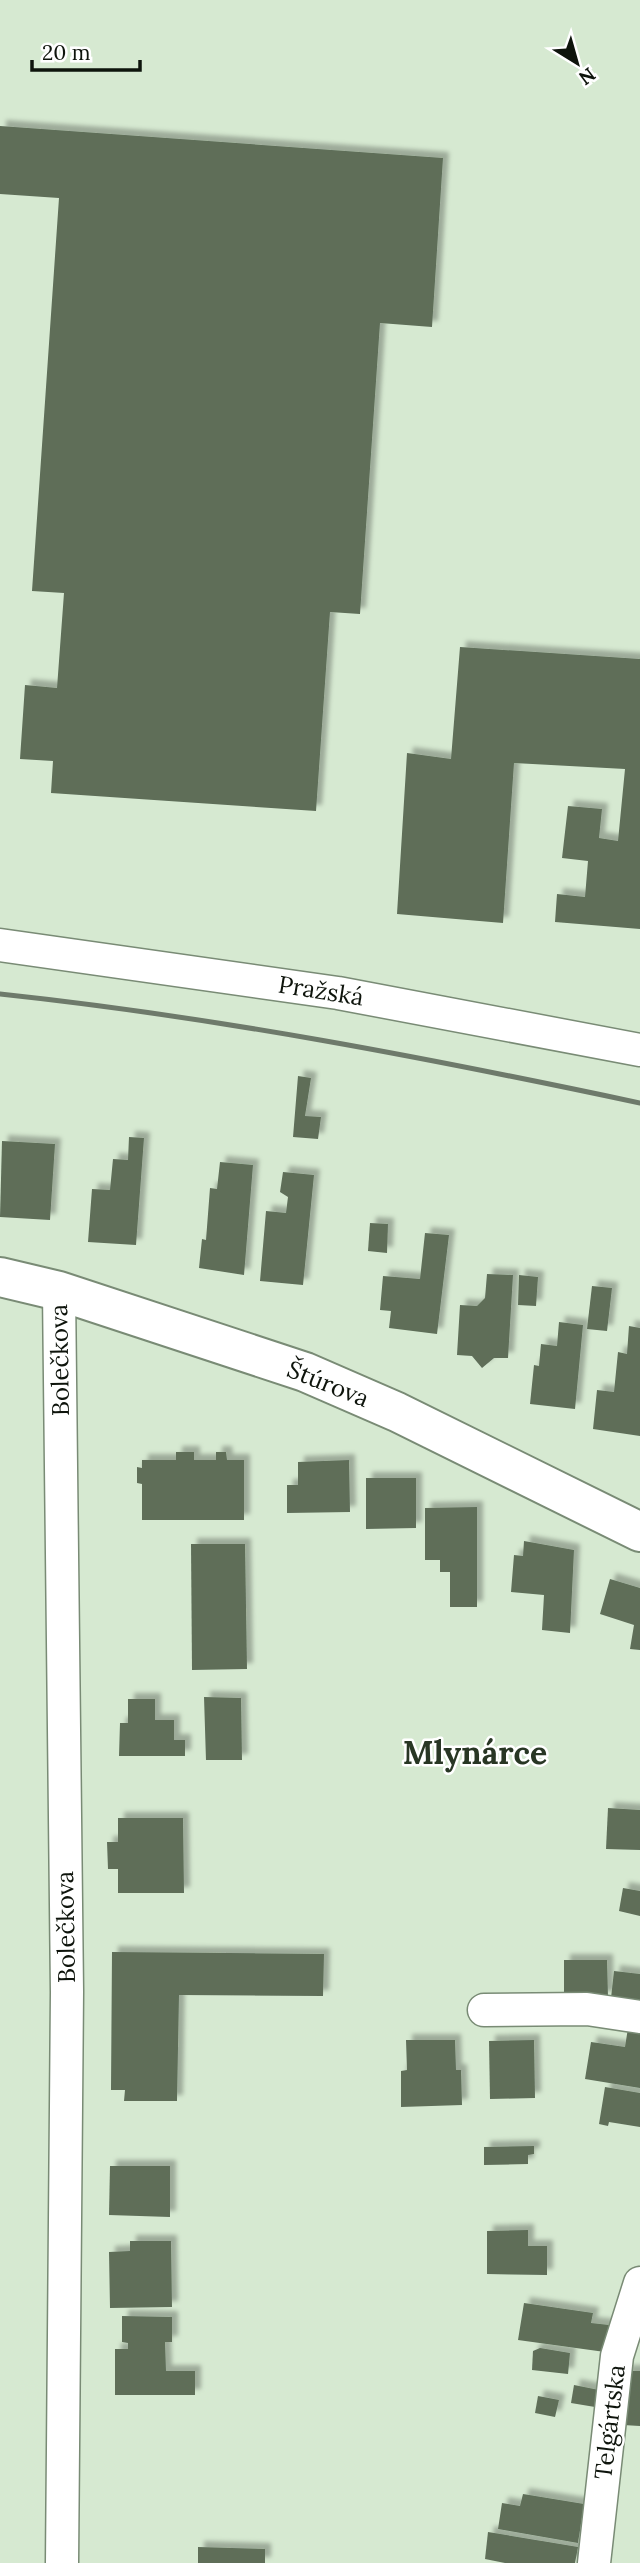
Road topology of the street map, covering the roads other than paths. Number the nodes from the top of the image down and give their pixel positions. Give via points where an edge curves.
1 (0, 945) edge
2 (640, 1050) edge
3 (0, 1277) edge
4 (59, 1290) junction
5 (640, 1532) edge
6 (485, 2010) dead end
7 (640, 2017) edge
8 (640, 2283) edge
9 (62, 2563) edge
10 (594, 2563) edge

1 - 2 street, Pražská via 338,993
3 - 4 street, Štúrova
4 - 5 street, Štúrova via 305,1372 397,1412
4 - 9 street, Bolečkova via 67,1992
6 - 7 street via 587,2009
8 - 10 street, Telgártska via 617,2356

